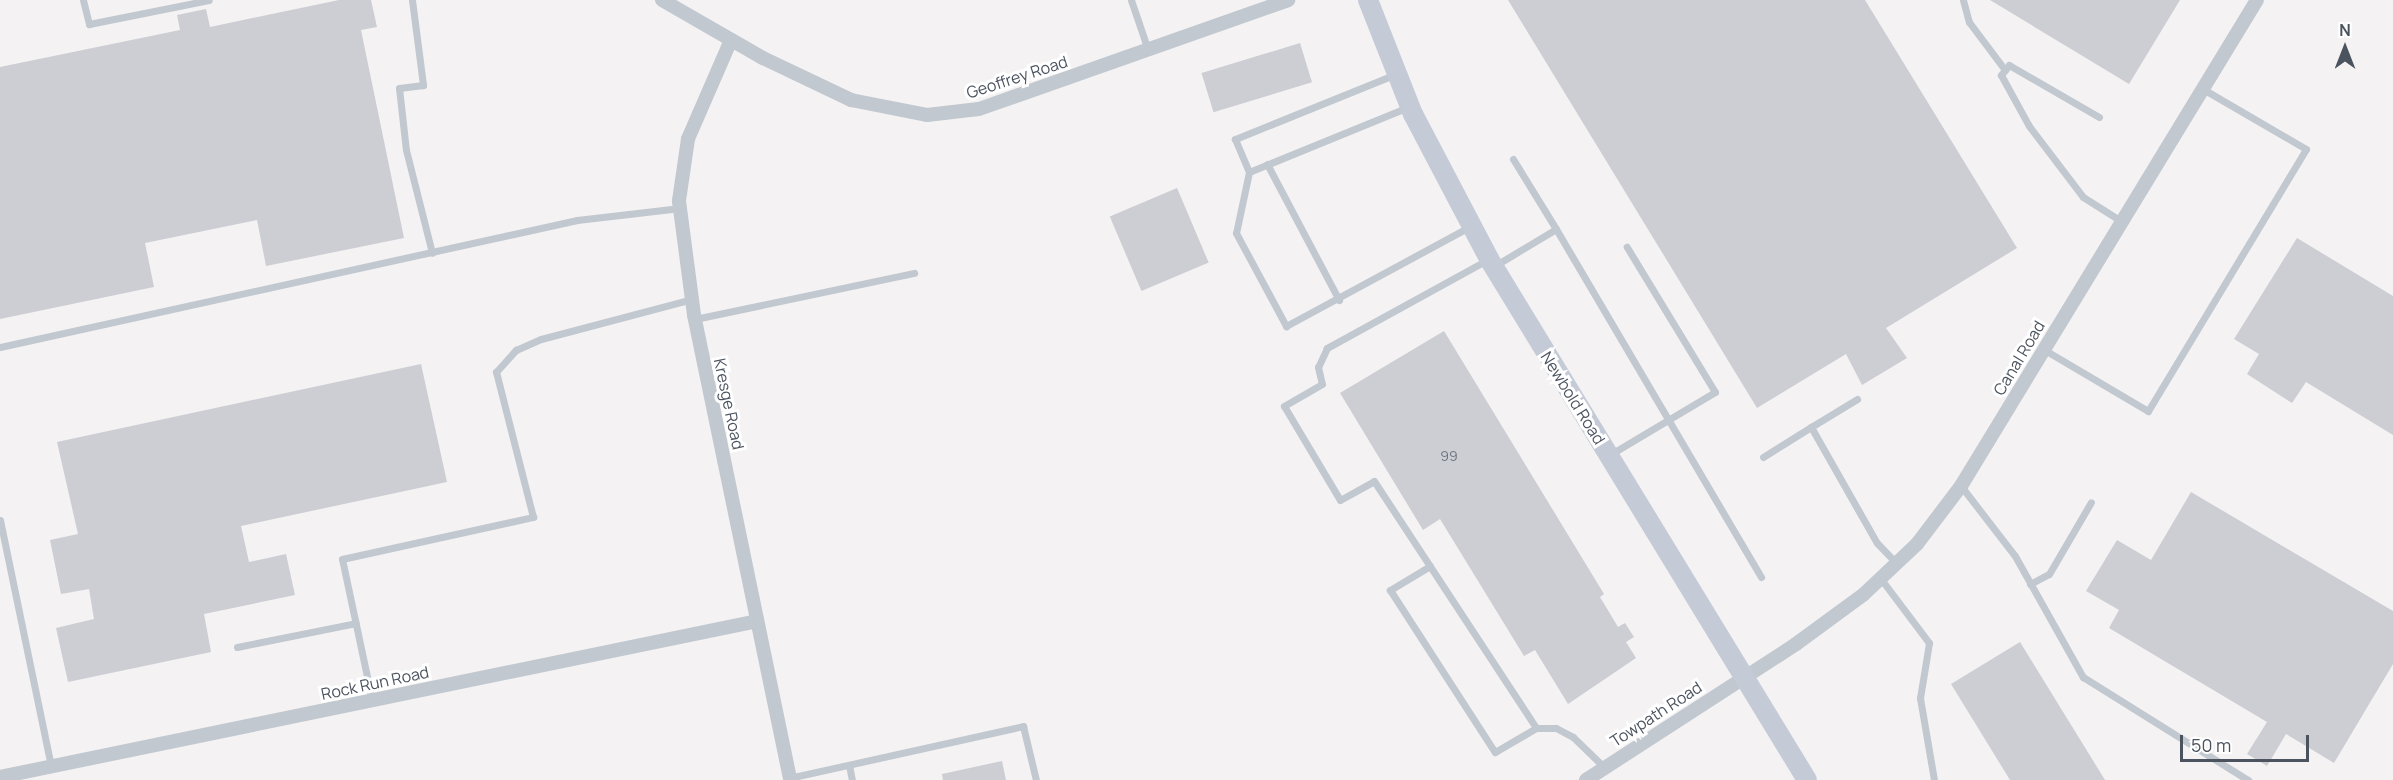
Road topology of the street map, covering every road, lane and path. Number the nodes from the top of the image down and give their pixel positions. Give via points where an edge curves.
1 (84, 0) edge
2 (209, 0) edge
3 (412, 0) edge
4 (662, 0) edge
5 (1131, 0) edge
6 (1288, 0) edge
7 (1368, 0) edge
8 (1963, 0) edge
9 (2257, 0) edge
10 (731, 40) junction
11 (1148, 50) junction
12 (2006, 70) junction
13 (1396, 74) junction
14 (2202, 88) junction
15 (1409, 106) junction
16 (2099, 117) dead end
17 (1513, 159) dead end
18 (1268, 164) junction
19 (1249, 172) junction
20 (680, 208) junction
21 (2121, 221) junction
22 (1471, 226) junction
23 (1556, 229) junction
24 (1627, 247) dead end
25 (432, 253) junction
26 (1491, 263) junction
27 (914, 273) dead end
28 (692, 299) junction
29 (1339, 300) junction
30 (695, 319) junction
31 (0, 347) edge
32 (2043, 349) junction
33 (1857, 399) dead end
34 (1670, 419) junction
35 (1811, 427) junction
36 (1608, 455) junction
37 (1763, 457) dead end
38 (1961, 486) junction
39 (2091, 502) dead end
40 (0, 520) edge
41 (1897, 564) junction
42 (1430, 566) junction
43 (1761, 577) dead end
44 (1881, 579) junction
45 (2030, 584) junction
46 (757, 621) junction
47 (356, 623) junction
48 (237, 647) dead end
49 (1746, 678) junction
50 (372, 700) junction
51 (1536, 728) junction
52 (849, 765) junction
53 (51, 766) junction
54 (1602, 773) edge
55 (0, 777) edge
56 (789, 779) edge
57 (852, 780) edge
58 (1036, 780) edge
59 (1586, 780) edge
60 (1807, 780) edge
61 (1934, 780) edge
62 (2248, 780) edge

1 - 2 lane via 89,24
3 - 25 lane via 423,85 399,88 406,150
4 - 10 street, Geoffrey Road
5 - 11 lane
6 - 11 street, Geoffrey Road
7 - 13 main road, Newbold Road
8 - 12 lane via 1969,22
9 - 14 street, Canal Road
10 - 11 street, Geoffrey Road via 851,99 927,115 979,109
10 - 20 street, Kresge Road via 688,140
12 - 16 lane via 2009,65
12 - 21 lane via 2001,75 2029,126 2083,197
13 - 15 main road, Newbold Road
13 - 19 lane via 1235,139
14 - 21 street, Canal Road
14 - 32 lane via 2306,149 2155,401 2148,411
15 - 18 lane
15 - 22 main road, Newbold Road
17 - 23 lane
18 - 19 lane
18 - 29 lane
19 - 29 lane via 1236,233 1286,326
20 - 25 lane via 577,220
20 - 28 street, Kresge Road
21 - 32 street, Canal Road
22 - 26 main road, Newbold Road
22 - 29 lane
23 - 26 lane
23 - 34 lane
24 - 34 lane via 1715,392
25 - 31 lane
26 - 36 main road, Newbold Road
26 - 42 lane via 1327,348 1318,367 1322,384 1284,405 1340,501 1374,480
27 - 30 lane
28 - 30 street, Kresge Road
28 - 47 lane via 584,325 516,350 496,372 533,517 342,559
30 - 46 street, Kresge Road
32 - 38 street, Canal Road
33 - 35 lane
34 - 36 lane
34 - 43 lane
35 - 37 lane
35 - 41 lane via 1877,543
36 - 49 main road, Newbold Road
38 - 41 street, Canal Road
38 - 45 lane via 1974,495
39 - 45 lane via 2049,574
40 - 53 lane
41 - 44 street, Canal Road
42 - 51 lane
42 - 51 lane via 1390,590 1495,752
44 - 49 street, Canal Road
44 - 61 lane via 1929,643 1920,698
45 - 62 lane via 2083,677
46 - 50 street, Rock Run Road
46 - 56 street, Kresge Road
47 - 48 lane
47 - 50 lane
49 - 54 street, Towpath Road
49 - 60 main road, Newbold Road
50 - 53 street, Rock Run Road
51 - 54 lane via 1556,728 1574,737
52 - 56 lane
52 - 57 lane
52 - 58 lane via 1023,726
53 - 55 street, Rock Run Road
54 - 59 street, Towpath Road

